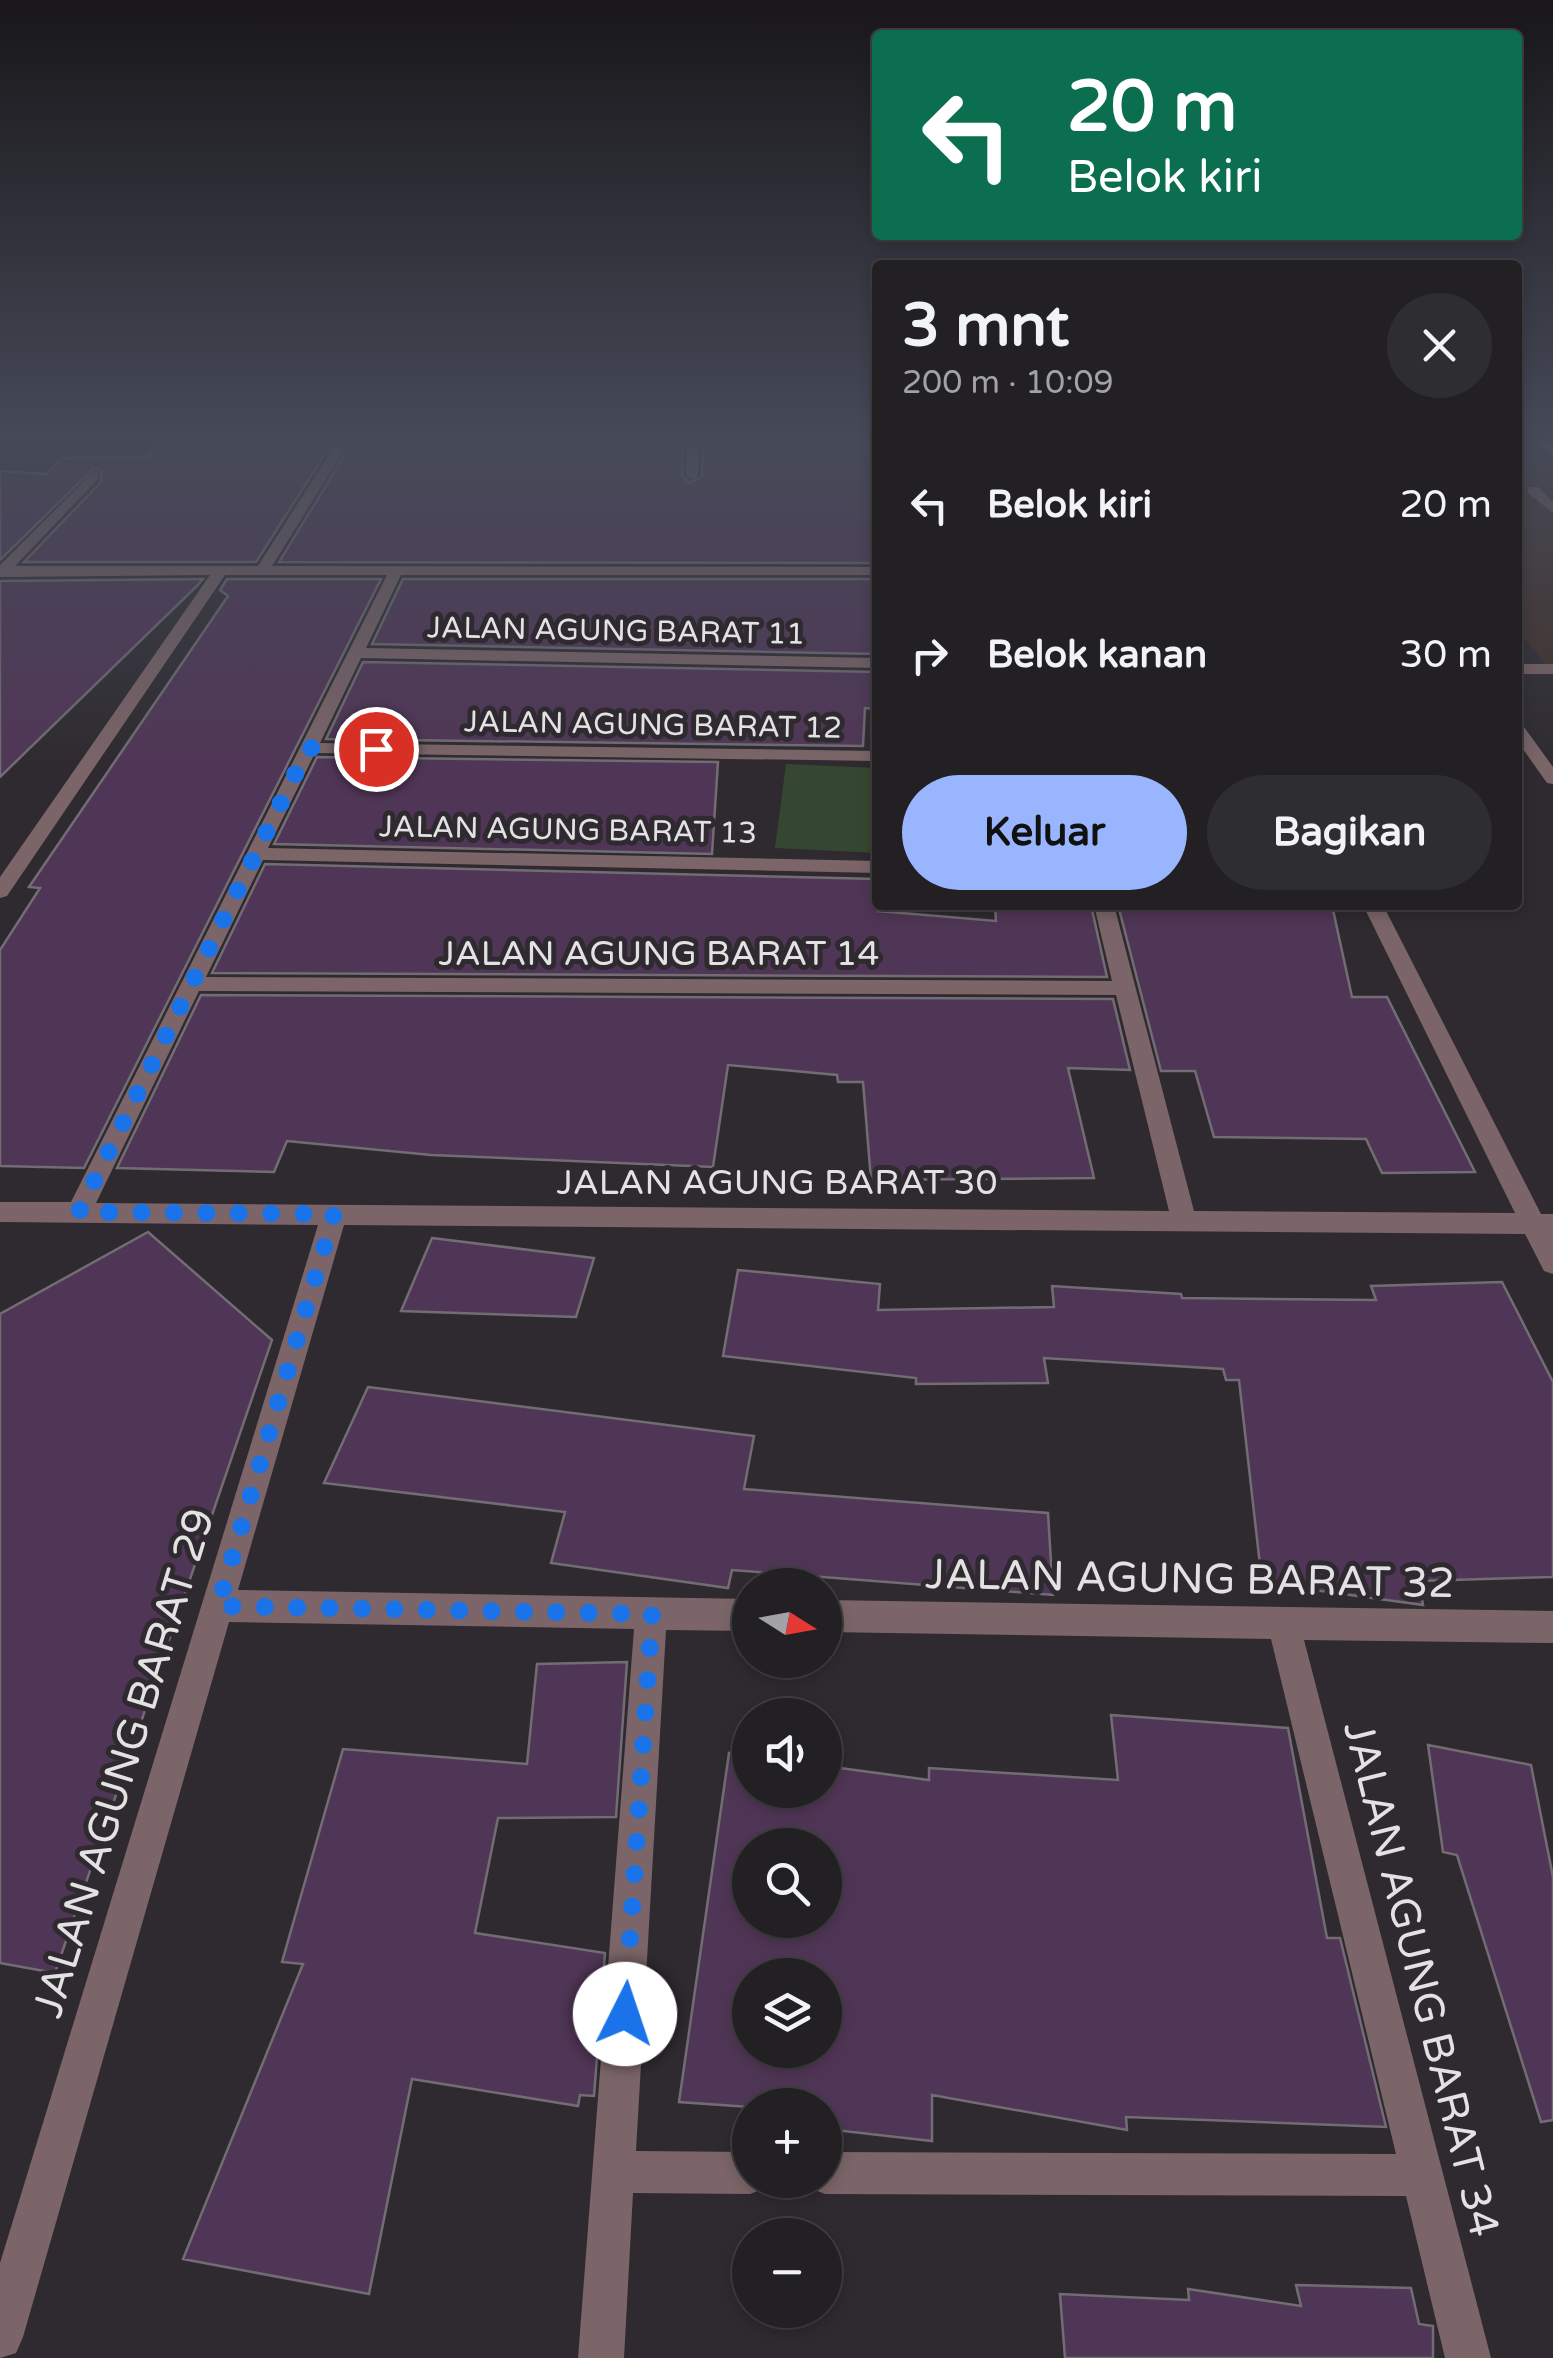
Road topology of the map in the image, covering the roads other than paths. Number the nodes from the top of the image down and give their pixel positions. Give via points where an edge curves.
1 (22, 549) edge
2 (276, 549) edge
3 (396, 570) junction
4 (1, 571) edge
5 (220, 571) junction
6 (262, 571) junction
7 (872, 571) edge
8 (354, 654) junction
9 (872, 663) edge
10 (1522, 669) edge
11 (1553, 669) edge
12 (1522, 736) edge
13 (308, 748) junction
14 (872, 756) edge
15 (1553, 778) edge
16 (257, 854) junction
17 (872, 866) edge
18 (0, 892) edge
19 (1105, 910) edge
20 (1376, 910) edge
21 (193, 984) junction
22 (1125, 988) junction
23 (0, 1212) edge
24 (79, 1212) junction
25 (334, 1214) junction
26 (1184, 1221) junction
27 (1543, 1224) edge
28 (1553, 1262) edge
29 (218, 1606) junction
30 (652, 1614) junction
31 (732, 1616) edge
32 (842, 1616) edge
33 (1283, 1623) junction
34 (1553, 1628) edge
35 (614, 2172) junction
36 (732, 2173) edge
37 (842, 2173) edge
38 (1422, 2175) junction
39 (8, 2285) edge
40 (0, 2337) edge
41 (601, 2358) edge
42 (1468, 2358) edge

1 - 4 street
2 - 6 street
3 - 6 street
3 - 7 street
3 - 8 street
4 - 5 street
5 - 6 street
5 - 18 street
8 - 9 street, JALAN AGUNG BARAT 11
8 - 13 street
10 - 11 street
12 - 15 street
13 - 14 street, JALAN AGUNG BARAT 12
13 - 16 street
16 - 17 street, JALAN AGUNG BARAT 13
16 - 21 street
19 - 22 street
20 - 27 street
21 - 22 street, JALAN AGUNG BARAT 14
21 - 24 street
22 - 26 street
23 - 24 street, JALAN AGUNG BARAT 30
24 - 25 street, JALAN AGUNG BARAT 30
25 - 26 street, JALAN AGUNG BARAT 30
25 - 29 street, JALAN AGUNG BARAT 29
26 - 27 street, JALAN AGUNG BARAT 30
27 - 28 street
29 - 30 street
29 - 39 street, JALAN AGUNG BARAT 29
30 - 31 street
30 - 35 street
32 - 33 street, JALAN AGUNG BARAT 32
33 - 34 street, JALAN AGUNG BARAT 32
33 - 38 street, JALAN AGUNG BARAT 34
35 - 36 street
35 - 41 street
37 - 38 street
38 - 42 street, JALAN AGUNG BARAT 34
39 - 40 street, JALAN AGUNG BARAT 29

